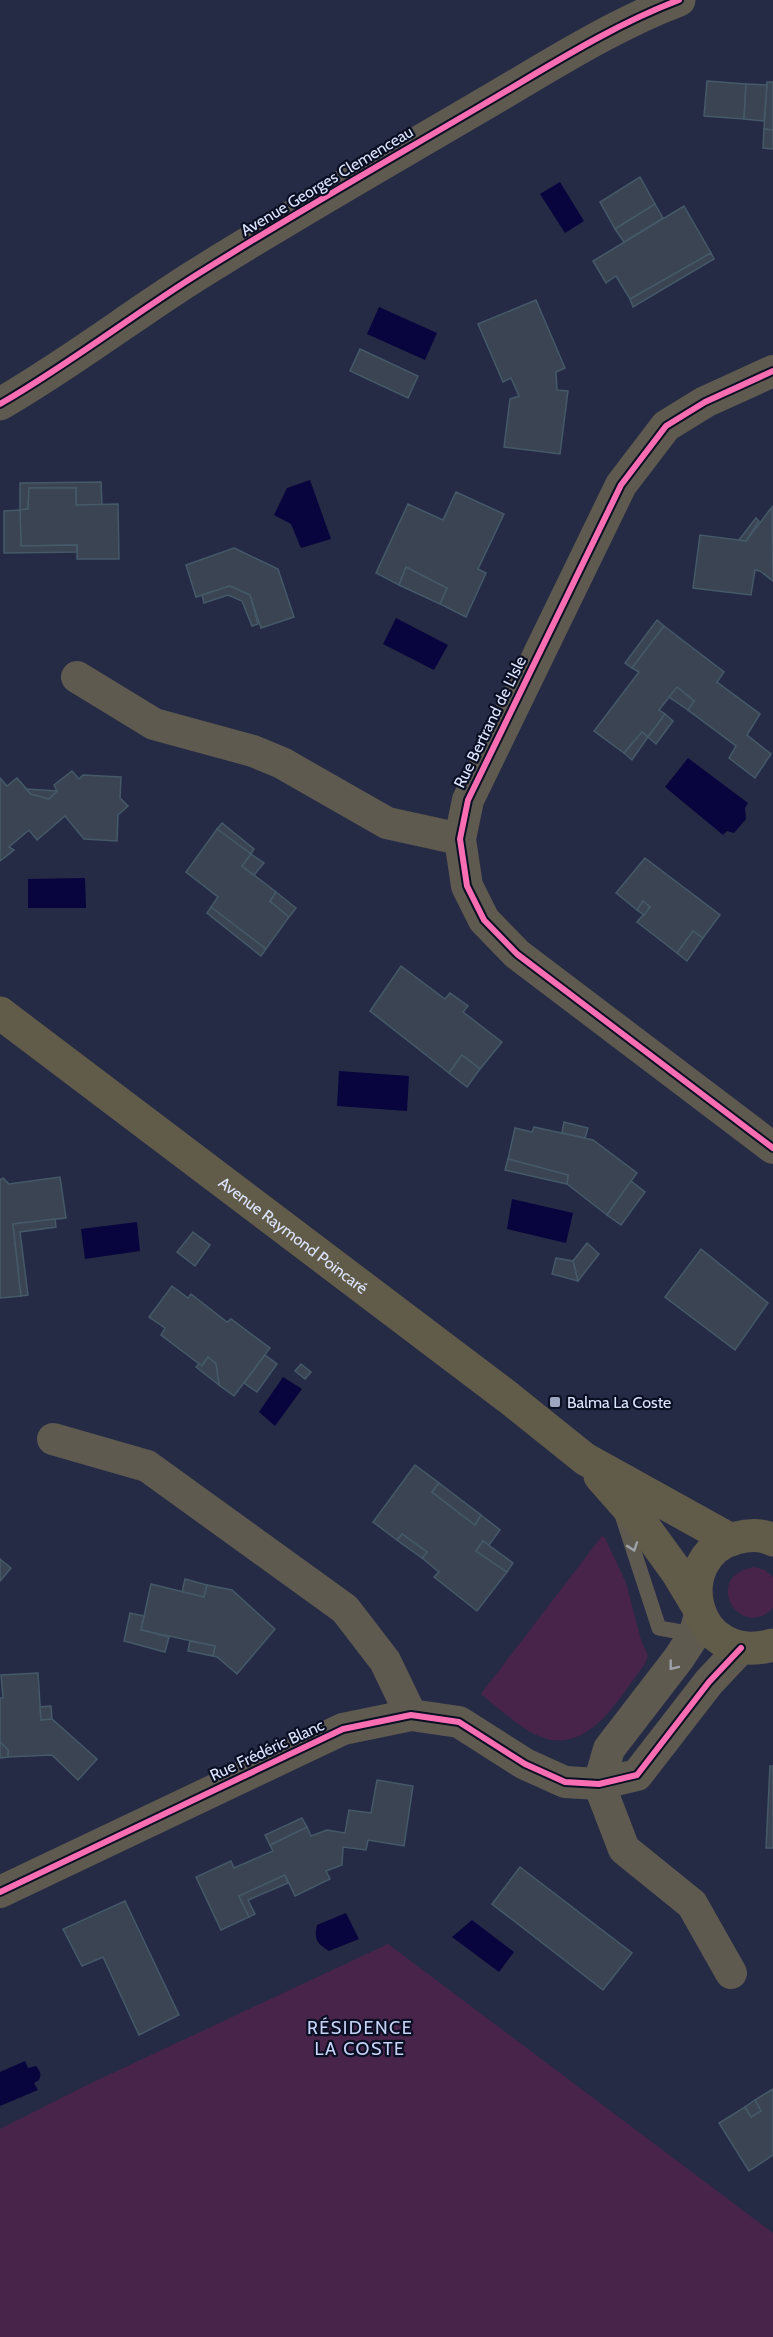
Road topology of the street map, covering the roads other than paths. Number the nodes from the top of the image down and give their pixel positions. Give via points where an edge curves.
1 (680, 0) edge
2 (773, 371) edge
3 (0, 404) edge
4 (78, 677) dead end
5 (460, 839) junction
6 (0, 1013) edge
7 (773, 1148) edge
8 (53, 1439) dead end
9 (585, 1459) junction
10 (614, 1492) junction
11 (771, 1537) edge
12 (731, 1540) junction
13 (732, 1636) edge
14 (411, 1715) junction
15 (599, 1784) junction
16 (0, 1892) edge
17 (731, 1973) dead end

1 - 3 street, Avenue Georges Clemenceau via 555,63 286,220
2 - 5 street, Rue Bertrand de L'Isle via 705,402 666,426 621,485 468,800
4 - 5 street via 154,724 282,763 387,823
5 - 7 street, Rue Bertrand de L'Isle via 467,886 484,920 517,954
6 - 9 main road, Avenue Raymond Poincaré
8 - 14 street via 147,1466 345,1609 386,1661
9 - 10 main road, Avenue Raymond Poincaré
9 - 12 main road, Avenue Raymond Poincaré
10 - 13 main road, Avenue Raymond Poincaré
10 -> 13 lane, Avenue Raymond Poincaré via 659,1628
11 - 12 main road
12 - 13 main road via 706,1560 696,1591
13 - 15 street, Rue Frédéric Blanc via 709,1682 638,1775
13 -> 15 street via 679,1658 609,1749
14 - 15 street, Rue Frédéric Blanc via 459,1722 525,1764 565,1782
14 - 16 street, Rue Frédéric Blanc via 344,1729
15 - 17 street via 624,1849 692,1904

